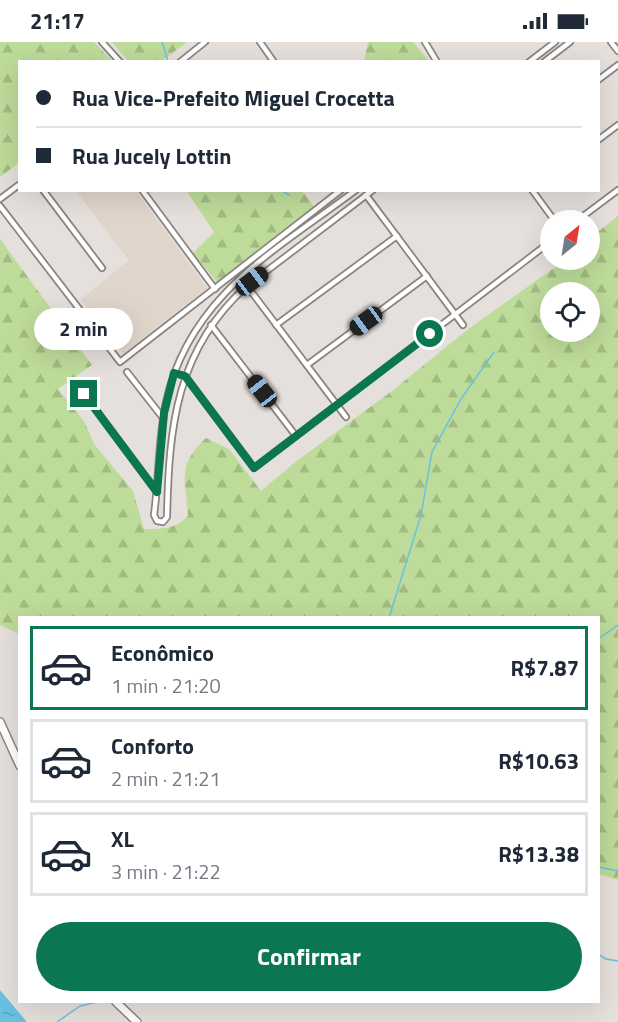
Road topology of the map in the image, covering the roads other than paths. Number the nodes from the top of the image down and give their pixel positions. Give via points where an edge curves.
1 (102, 42) edge
2 (205, 42) edge
3 (260, 42) edge
4 (425, 42) edge
5 (555, 42) edge
6 (570, 42) edge
7 (612, 42) edge
8 (618, 51) edge
9 (118, 60) edge
10 (182, 60) edge
11 (273, 60) edge
12 (436, 60) edge
13 (532, 60) edge
14 (547, 60) edge
15 (618, 65) edge
16 (600, 78) edge
17 (618, 125) edge
18 (600, 138) edge
19 (18, 186) edge
20 (618, 190) edge
21 (45, 192) edge
22 (143, 192) edge
23 (338, 192) edge
24 (353, 192) edge
25 (370, 192) edge
26 (533, 192) edge
27 (366, 195) junction
28 (0, 199) edge
29 (0, 206) edge
30 (547, 210) edge
31 (591, 210) edge
32 (397, 236) junction
33 (540, 250) edge
34 (102, 268) dead end
35 (427, 276) junction
36 (247, 286) junction
37 (215, 290) junction
38 (455, 314) junction
39 (211, 325) junction
40 (276, 325) junction
41 (463, 325) dead end
42 (306, 365) junction
43 (127, 372) dead end
44 (174, 373) junction
45 (185, 376) junction
46 (75, 382) dead end
47 (337, 405) junction
48 (346, 417) dead end
49 (163, 418) junction
50 (296, 436) junction
51 (157, 492) junction
52 (0, 722) edge
53 (18, 762) edge
54 (117, 1003) edge
55 (137, 1022) edge

1 - 9 street
2 - 10 street
3 - 11 street
4 - 12 street
5 - 13 street
6 - 14 street
7 - 8 street
15 - 16 street
17 - 18 street
19 - 28 street
20 - 31 street
21 - 34 street
22 - 37 street
23 - 37 street
24 - 44 street via 220,296 191,335
25 - 27 street
26 - 30 street
27 - 32 street
27 - 36 street
29 - 37 street via 120,362
32 - 35 street
32 - 40 street
33 - 38 street
35 - 38 street
35 - 42 street
36 - 39 street
36 - 40 street
38 - 41 street
38 - 47 street
39 - 45 street
39 - 50 street
40 - 42 street
42 - 47 street
43 - 49 street
44 - 45 street
44 - 49 street
45 - 50 street via 254,468
45 - 51 street via 173,427 167,517 161,522 154,515
46 - 51 street
47 - 48 street
47 - 50 street
49 - 51 street
52 - 53 main road
54 - 55 main road

